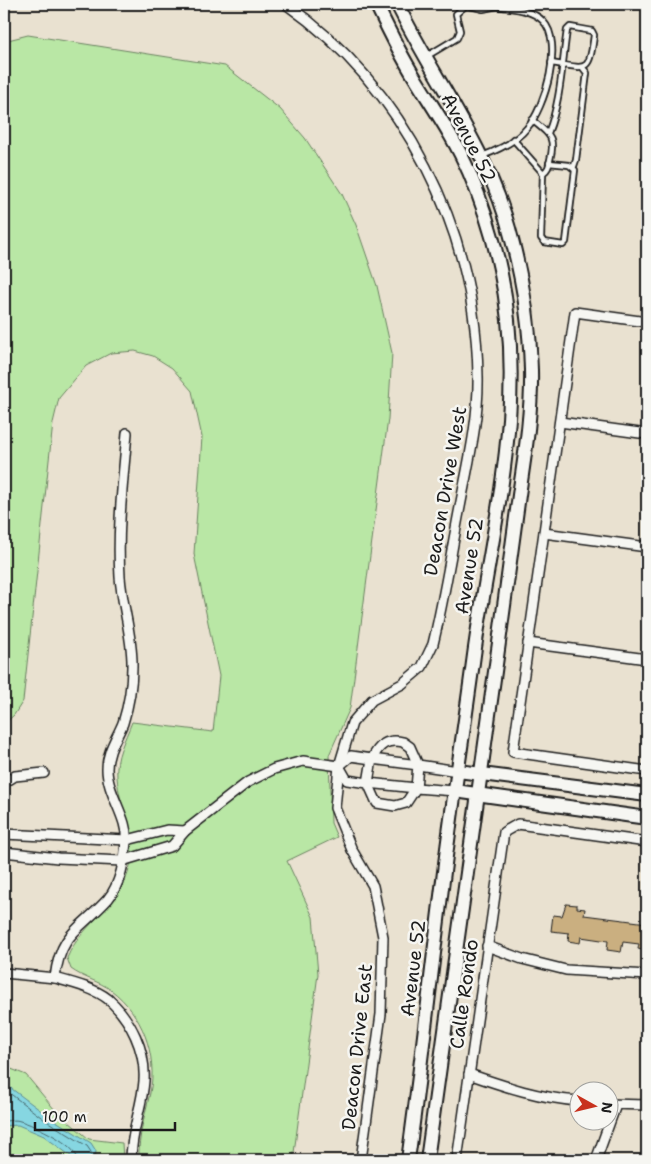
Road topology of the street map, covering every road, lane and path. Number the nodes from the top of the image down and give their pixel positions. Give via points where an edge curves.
1 (286, 4) edge
2 (376, 4) edge
3 (397, 4) edge
4 (497, 5) edge
5 (425, 57) junction
6 (551, 63) junction
7 (562, 64) junction
8 (583, 68) junction
9 (532, 120) junction
10 (548, 133) junction
11 (513, 140) junction
12 (482, 156) junction
13 (549, 163) junction
14 (574, 166) junction
15 (543, 173) junction
16 (647, 322) edge
17 (560, 422) junction
18 (127, 433) dead end
19 (647, 434) edge
20 (544, 533) junction
21 (647, 547) edge
22 (528, 642) junction
23 (647, 659) edge
24 (372, 759) junction
25 (418, 765) junction
26 (339, 766) junction
27 (458, 770) junction
28 (647, 771) edge
29 (44, 773) dead end
30 (481, 775) junction
31 (368, 782) junction
32 (4, 783) edge
33 (416, 788) junction
34 (455, 791) junction
35 (480, 794) junction
36 (647, 795) edge
37 (647, 818) edge
38 (185, 832) junction
39 (4, 834) edge
40 (127, 840) junction
41 (647, 842) edge
42 (4, 852) edge
43 (122, 860) junction
44 (487, 946) junction
45 (4, 973) edge
46 (647, 975) edge
47 (55, 978) junction
48 (469, 1074) junction
49 (568, 1100) edge
50 (618, 1104) edge
51 (647, 1105) edge
52 (604, 1132) edge
53 (131, 1160) edge
54 (361, 1160) edge
55 (408, 1160) edge
56 (426, 1160) edge
57 (458, 1160) edge
58 (596, 1160) edge

1 - 26 street, Deacon Drive West via 313,23 349,56 416,146 457,238 475,329 476,422 433,644 422,667 402,684 372,700 352,723
2 - 27 main road, Avenue 52 via 391,38 468,170 500,267 508,318 511,416
3 - 5 main road, Avenue 52
4 - 5 lane via 483,9 466,5 460,8 456,14 458,38
4 - 6 lane via 525,10 543,21 553,37
5 - 12 main road, Avenue 52
6 - 7 lane
6 - 9 lane via 544,100
7 - 8 lane
7 - 8 lane via 567,30 570,27 589,30 594,35 590,61
7 - 10 lane via 557,113
8 - 14 lane via 587,73
9 - 10 lane
9 - 11 lane
10 - 13 lane via 553,147
11 - 12 lane
11 - 15 lane
12 - 30 main road, Avenue 52 via 512,237 528,321 531,370 527,435
13 - 14 lane
13 - 15 lane
14 - 15 lane via 568,233 563,245 544,242 542,238
16 - 17 street via 575,312
17 - 19 street
17 - 20 street
18 - 40 street via 118,555 132,665 130,695 122,724 111,745 107,769 110,792
20 - 21 street
20 - 22 street
22 - 23 street
22 - 28 street via 513,752
24 - 25 street
24 - 25 street via 378,747 386,741 396,740 410,748
24 - 26 street via 351,756
24 - 31 street
25 - 27 street
25 - 33 street
26 - 31 street via 347,780
26 - 38 street via 303,761 274,769 248,782
26 - 54 street, Deacon Drive East via 335,808 352,850 373,886 383,937 380,1014
27 - 30 main road
27 - 34 main road, Avenue 52
29 - 32 street via 15,776
30 - 35 main road, Avenue 52
30 - 36 main road
31 - 33 street
31 - 33 street via 377,802 385,806 406,803
33 - 34 street
34 - 35 main road
34 - 55 main road, Avenue 52
35 - 37 main road
35 - 56 main road, Avenue 52
38 - 40 street via 167,830
38 - 43 street via 172,846
39 - 40 street
40 - 43 street
41 - 44 street, Calle Rondo via 518,824 504,832
42 - 43 street
43 - 47 street via 109,898 64,943 57,960
44 - 46 street via 566,970
44 - 48 street, Calle Rondo
45 - 47 street
47 - 53 street via 80,984 108,999 133,1031 141,1052 144,1081 131,1139
48 - 49 street via 511,1090
48 - 57 street, Calle Rondo
50 - 51 street
52 - 58 street

